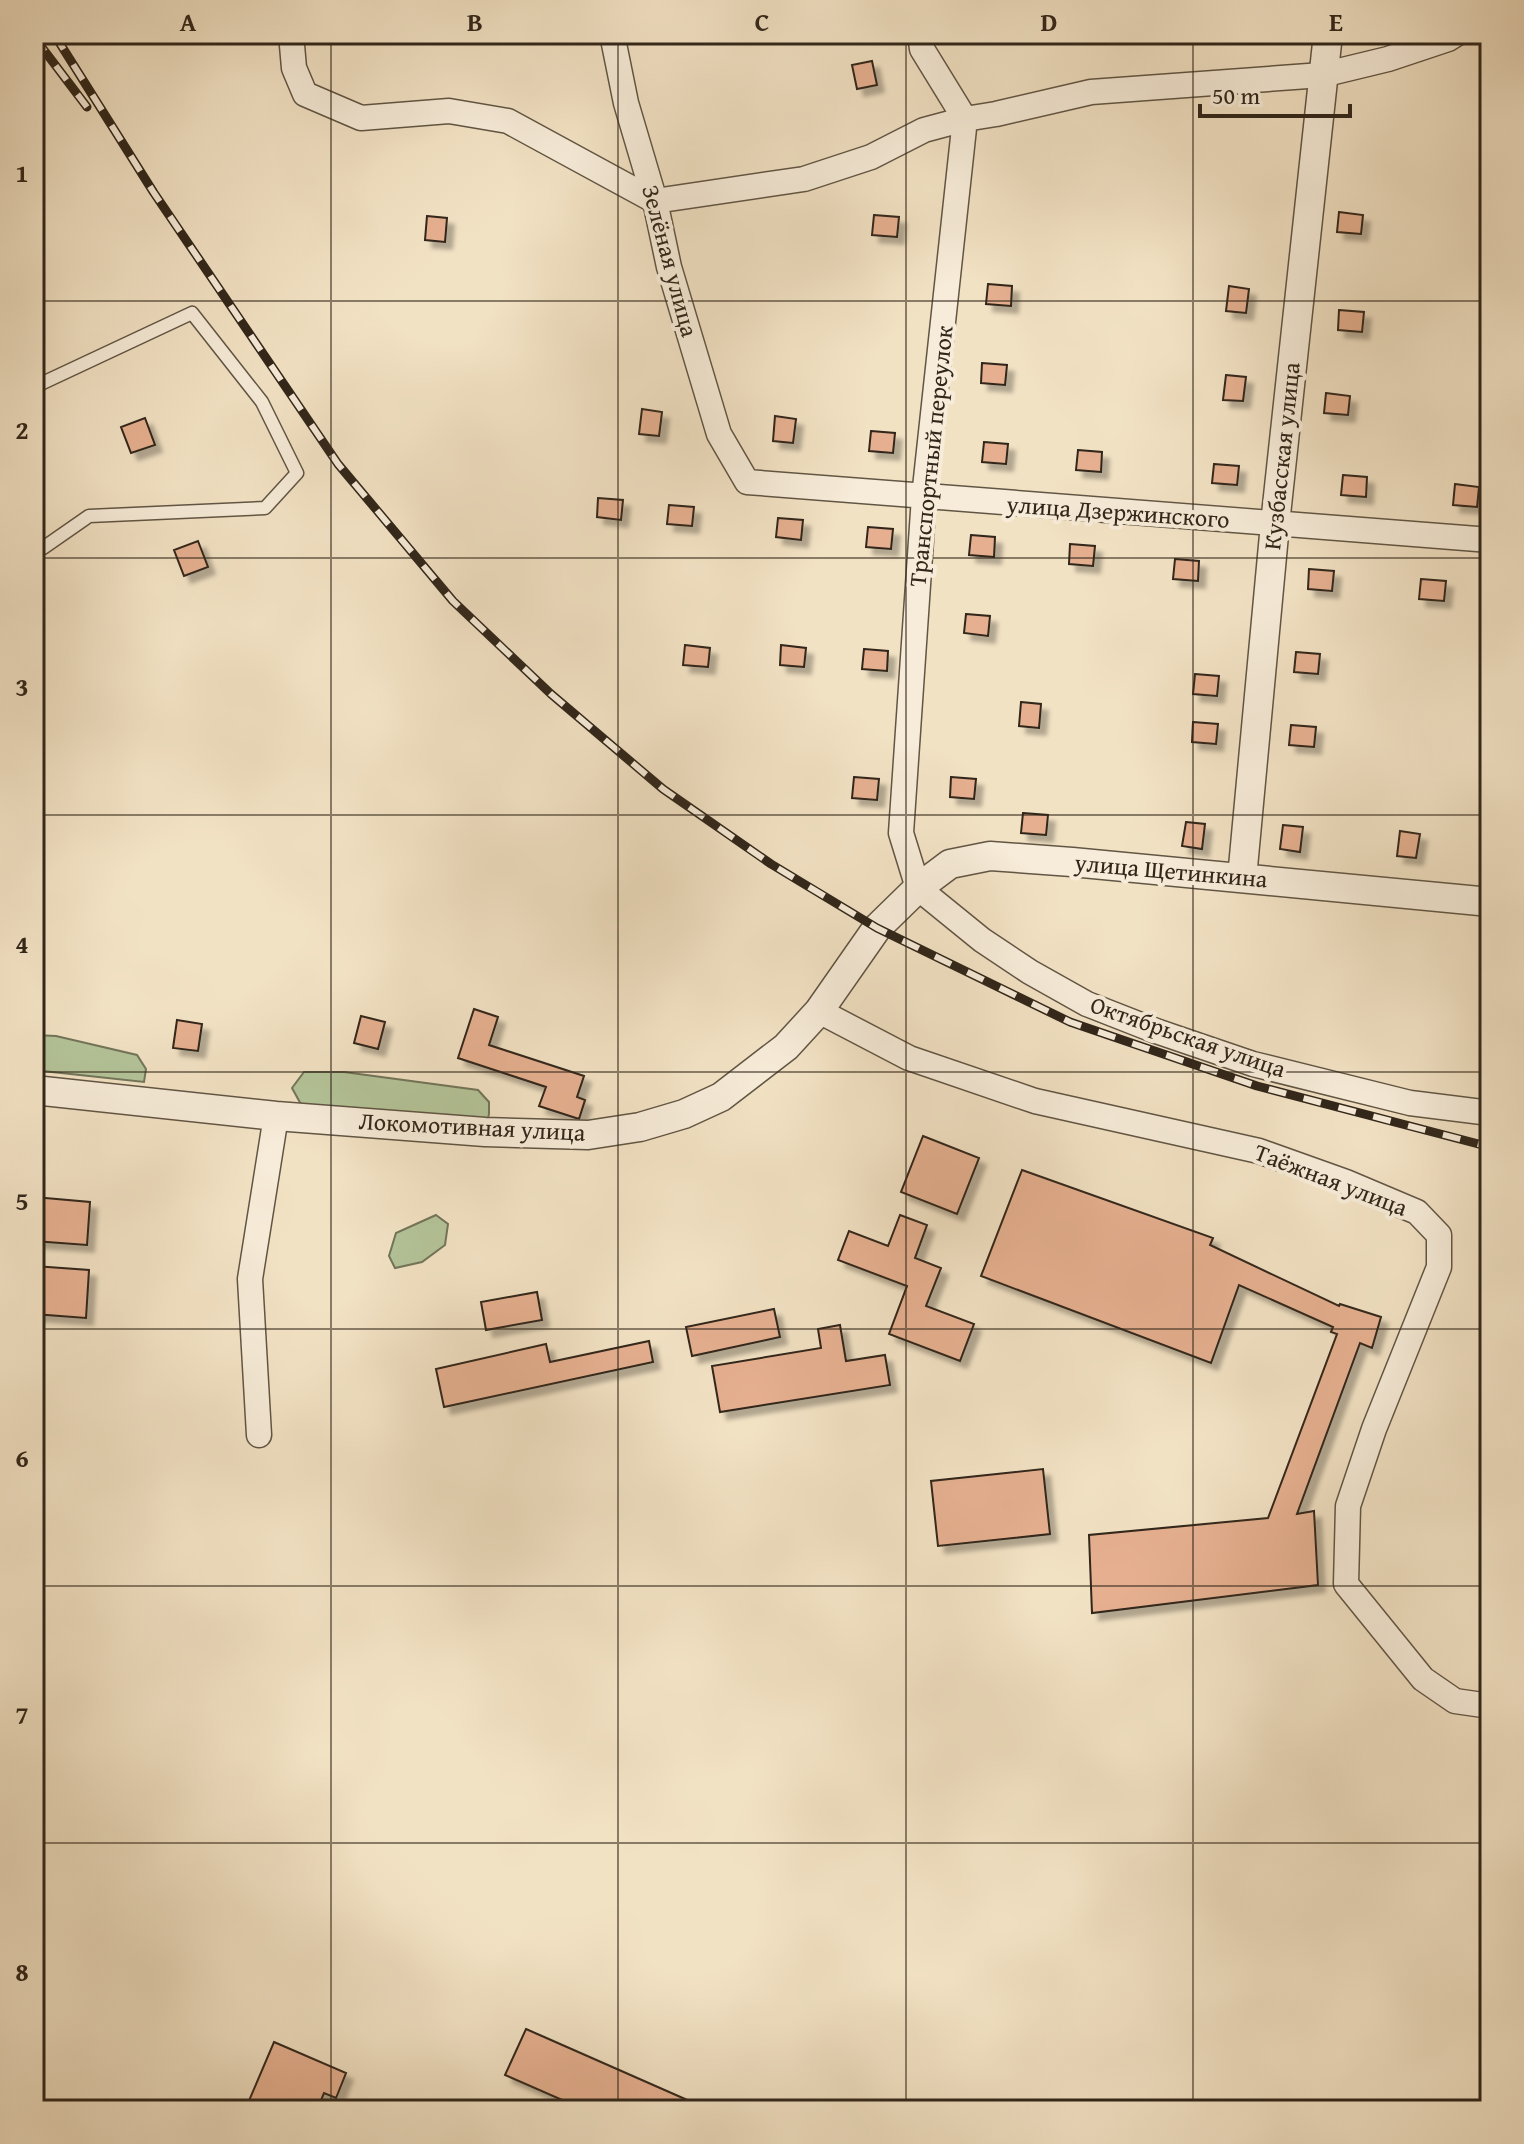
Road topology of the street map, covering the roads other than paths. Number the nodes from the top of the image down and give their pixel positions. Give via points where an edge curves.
1 (291, 34) edge
2 (612, 34) edge
3 (920, 34) edge
4 (1328, 34) edge
5 (1456, 34) edge
6 (1322, 75) junction
7 (965, 119) junction
8 (655, 201) junction
9 (34, 387) edge
10 (747, 482) joint
11 (924, 497) junction
12 (1275, 524) junction
13 (1490, 540) edge
14 (34, 548) edge
15 (1242, 878) junction
16 (918, 888) junction
17 (1490, 902) edge
18 (877, 928) joint
19 (819, 1011) junction
20 (34, 1090) edge
21 (1490, 1113) edge
22 (276, 1116) junction
23 (259, 1435) dead end
24 (1490, 1706) edge

1 - 8 street via 294,68 305,94 361,118 449,111 508,121
2 - 8 street, Зелёная улица
3 - 7 street via 922,49
4 - 6 street, Кузбасская улица
5 - 6 street via 1388,59
6 - 7 street via 1091,92
6 - 12 street, Кузбасская улица
7 - 8 street via 924,130 871,157 804,179
7 - 11 street, Транспортный переулок
8 - 10 street, Зелёная улица via 719,434
9 - 14 lane via 192,313 262,402 297,473 265,508 89,516 43,548
10 - 11 street, улица Дзержинского
11 - 12 street, улица Дзержинского
11 - 16 street, Транспортный переулок via 901,833
12 - 13 street, улица Дзержинского
12 - 15 street, Кузбасская улица
15 - 16 street, улица Щетинкина via 990,856 950,864
15 - 17 street, улица Щетинкина
16 - 18 street, улица Щетинкина
16 - 21 street, Октябрьская улица via 982,940 1087,1004 1253,1064 1410,1103
18 - 19 street, Локомотивная улица
19 - 22 street, Локомотивная улица via 786,1047 721,1097 640,1127 588,1135 534,1134
19 - 24 street, Таёжная улица via 909,1058 1035,1101 1259,1151 1417,1212 1439,1235 1439,1267 1348,1506 1346,1584 1423,1679 1455,1701
20 - 22 street, Локомотивная улица
22 - 23 street via 250,1279

